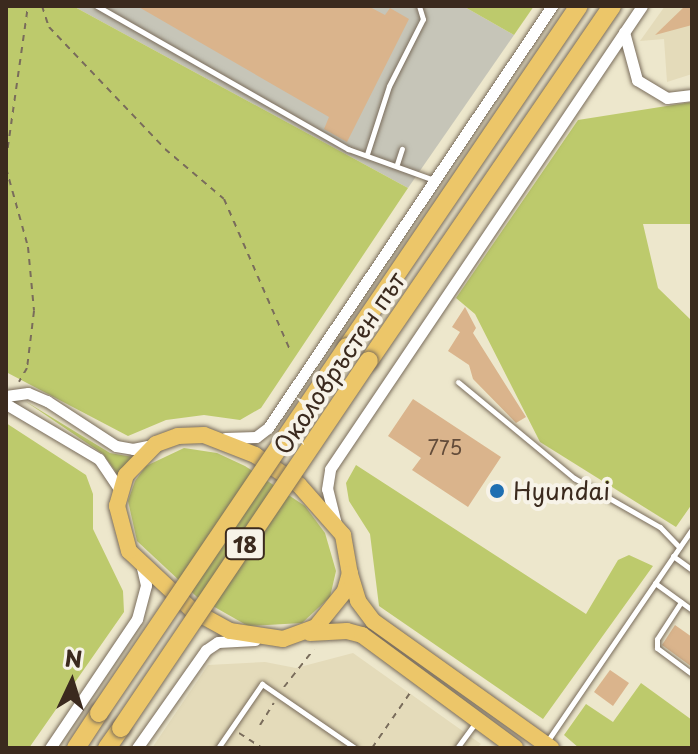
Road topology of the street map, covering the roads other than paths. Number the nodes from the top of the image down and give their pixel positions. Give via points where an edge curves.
1 (97, 6) edge
2 (419, 6) edge
3 (552, 6) edge
4 (579, 6) edge
5 (612, 6) edge
6 (642, 6) edge
7 (624, 32) junction
8 (692, 95) edge
9 (402, 149) dead end
10 (367, 154) junction
11 (397, 164) junction
12 (435, 180) junction
13 (458, 382) dead end
14 (8, 398) edge
15 (204, 435) junction
16 (156, 444) junction
17 (120, 490) junction
18 (337, 524) junction
19 (692, 529) edge
20 (679, 547) junction
21 (673, 556) junction
22 (142, 568) junction
23 (692, 570) edge
24 (350, 573) junction
25 (655, 583) junction
26 (681, 602) junction
27 (692, 610) edge
28 (301, 634) junction
29 (263, 640) junction
30 (692, 674) edge
31 (478, 719) junction
32 (548, 746) edge
33 (50, 748) edge
34 (76, 748) edge
35 (107, 748) edge
36 (137, 748) edge
37 (218, 748) edge
38 (355, 748) edge
39 (457, 748) edge
40 (515, 748) edge

1 - 10 lane via 348,149
2 - 10 lane via 423,19 389,86
3 - 12 street, Околовръстен път
4 - 34 highway, Околовръстен път / 18, bridge
5 - 35 highway, Околовръстен път / 18, bridge
6 - 7 street
7 - 8 street via 637,80 667,98
7 - 18 street via 330,469 327,489
9 - 11 lane
10 - 11 lane
11 - 12 lane
12 - 15 street, Околовръстен път via 268,428 256,437 236,440
13 - 20 lane via 574,478 660,527
14 - 16 street via 28,393 47,401 116,446
14 - 17 street via 99,459
15 - 16 main road
15 - 18 main road via 269,464 299,485
16 - 17 main road via 137,460
17 - 22 main road via 122,536
18 - 24 main road via 349,553
19 - 20 lane
20 - 21 lane
21 - 23 lane
21 - 25 lane
22 - 29 main road via 208,620
22 - 33 street via 146,585 137,619
24 - 28 main road via 327,619
24 - 32 main road via 358,601 373,621
25 - 26 lane
25 - 32 lane
26 - 27 lane
26 - 30 lane via 657,639 657,648
28 - 29 main road
28 - 31 main road via 334,630 362,635
29 - 36 street via 218,642 206,650
31 - 39 lane
31 - 40 main road
37 - 38 lane via 262,684

